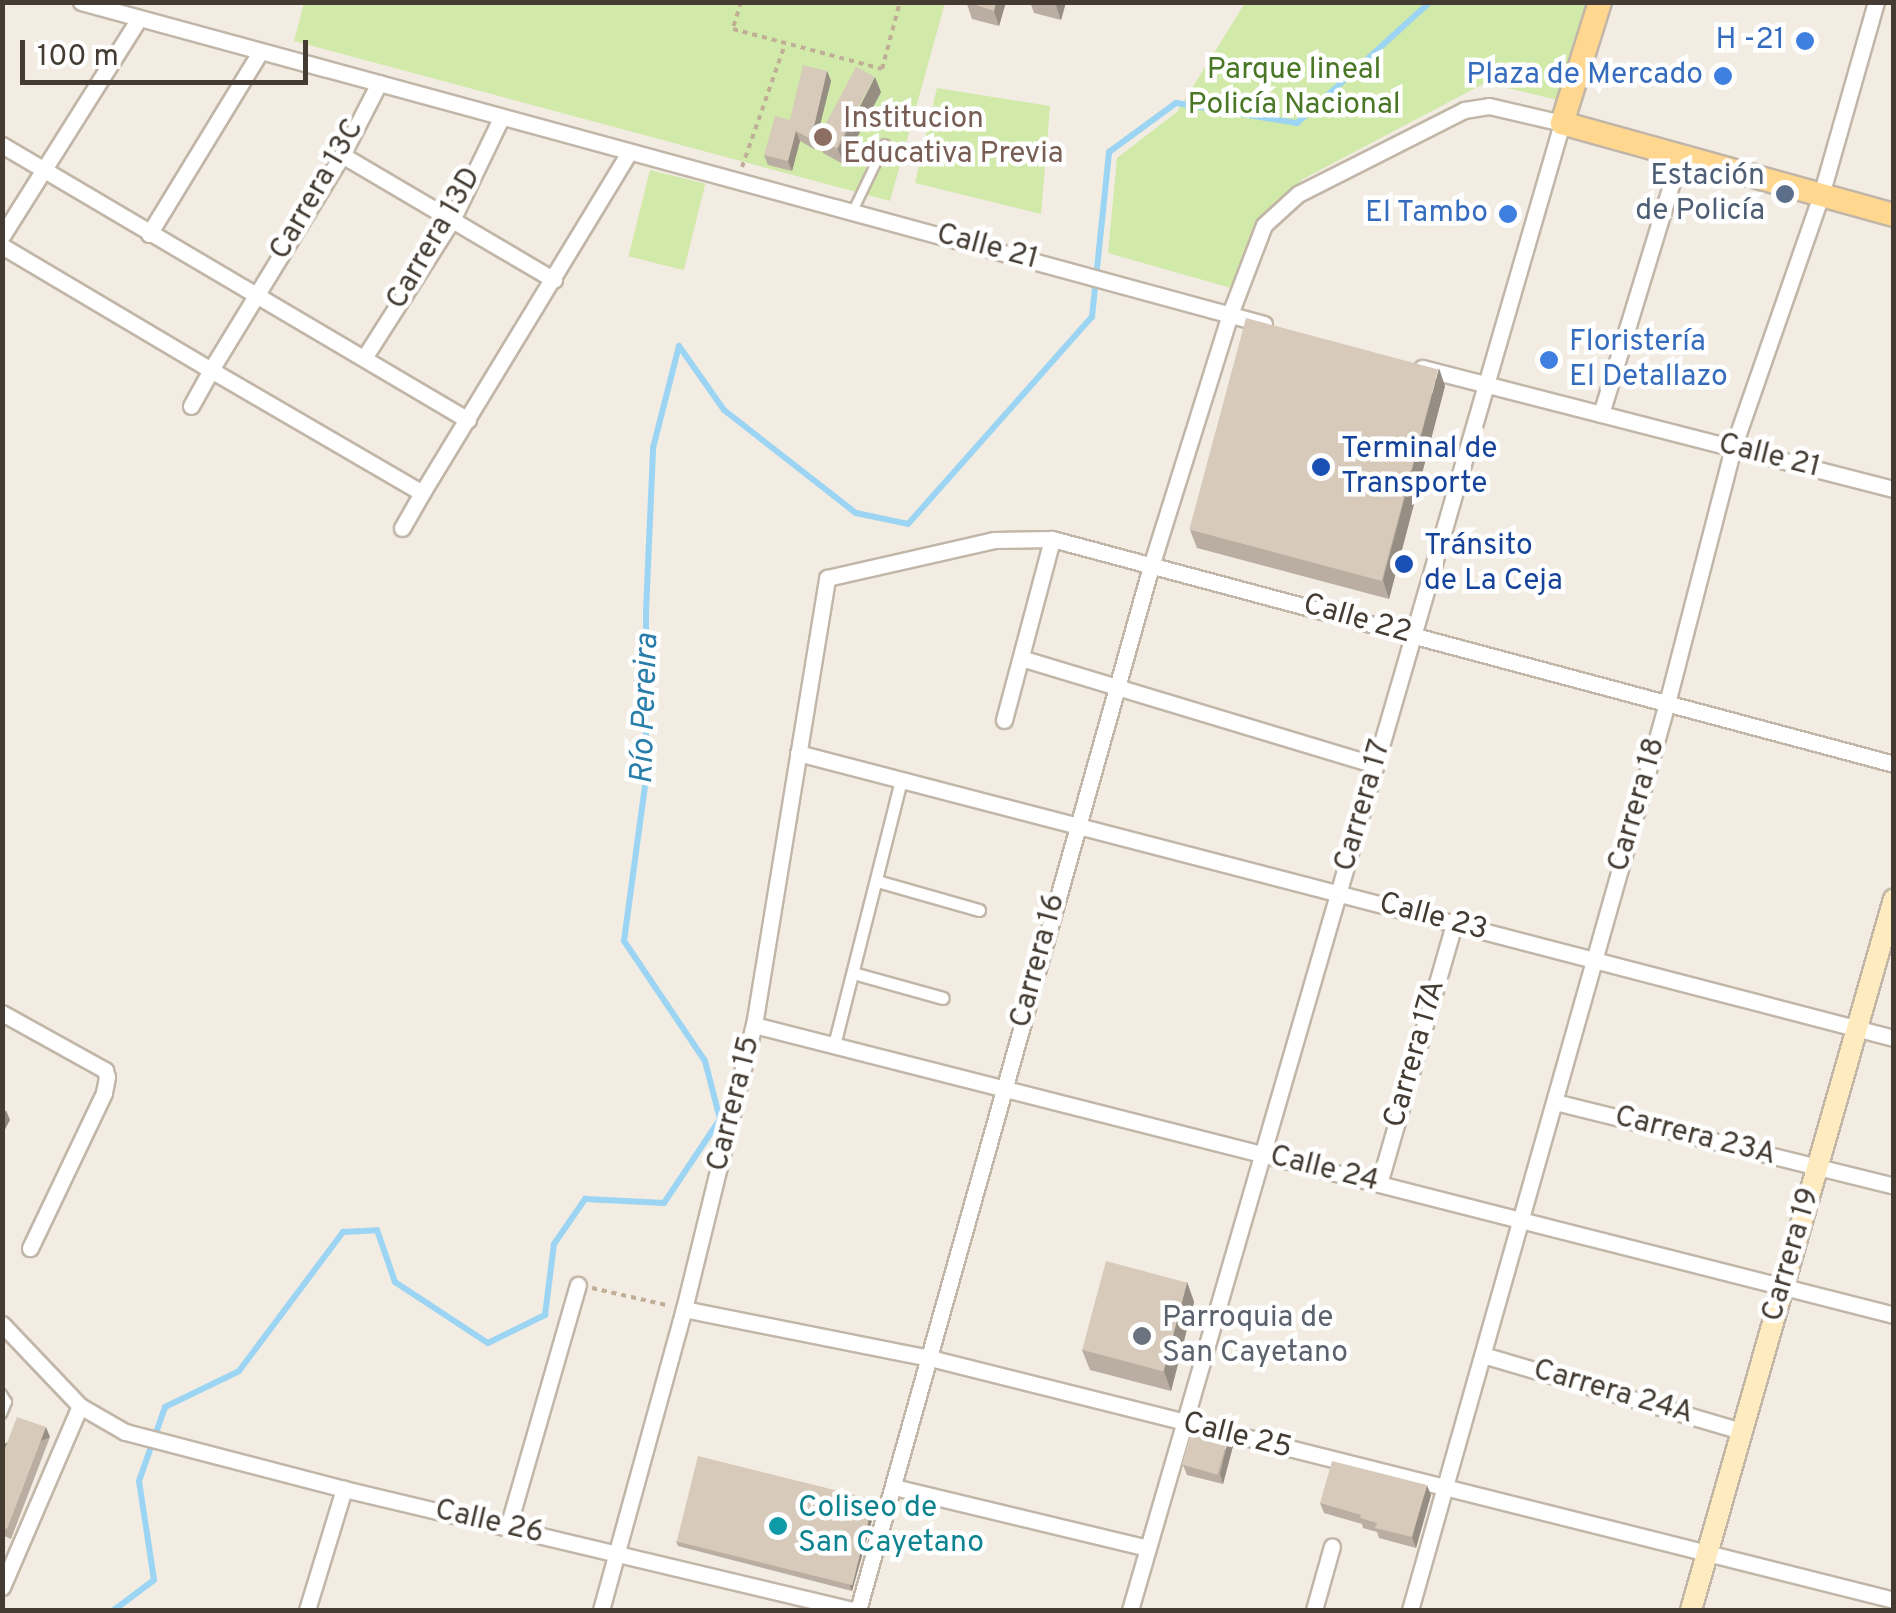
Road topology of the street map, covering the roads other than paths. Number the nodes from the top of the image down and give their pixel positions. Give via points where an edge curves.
1 (82, 2) edge
2 (1600, 2) edge
3 (1876, 2) edge
4 (138, 20) junction
5 (259, 54) junction
6 (378, 83) junction
7 (501, 118) junction
8 (1562, 123) junction
9 (885, 144) dead end
10 (2, 145) edge
11 (628, 152) junction
12 (342, 155) junction
13 (1680, 156) junction
14 (42, 168) junction
15 (1821, 195) junction
16 (853, 211) junction
17 (1894, 215) edge
18 (452, 220) junction
19 (149, 234) junction
20 (2, 236) edge
21 (2, 246) edge
22 (554, 280) junction
23 (256, 295) junction
24 (1230, 314) junction
25 (1285, 330) edge
26 (364, 358) junction
27 (1413, 365) edge
28 (211, 370) junction
29 (1486, 386) junction
30 (191, 406) dead end
31 (1601, 414) junction
32 (468, 420) junction
33 (1733, 448) junction
34 (1894, 488) edge
35 (422, 493) junction
36 (402, 528) dead end
37 (1052, 538) junction
38 (1152, 562) junction
39 (822, 587) joint
40 (1413, 636) junction
41 (1021, 658) junction
42 (1116, 686) junction
43 (1667, 703) junction
44 (1004, 720) dead end
45 (798, 754) junction
46 (1894, 764) edge
47 (1376, 765) junction
48 (901, 780) junction
49 (1075, 825) junction
50 (878, 882) junction
51 (1338, 894) junction
52 (1894, 900) edge
53 (980, 910) dead end
54 (1454, 924) junction
55 (1595, 960) junction
56 (853, 974) junction
57 (944, 998) dead end
58 (2, 1013) edge
59 (754, 1025) junction
60 (1857, 1028) junction
61 (1894, 1038) edge
62 (834, 1045) junction
63 (1004, 1089) junction
64 (1555, 1102) junction
65 (1262, 1154) junction
66 (1818, 1167) junction
67 (1378, 1184) junction
68 (1894, 1186) edge
69 (1521, 1220) junction
70 (30, 1248) dead end
71 (578, 1285) road end
72 (1783, 1287) junction
73 (684, 1308) junction
74 (1894, 1316) edge
75 (2, 1324) edge
76 (1483, 1355) junction
77 (930, 1358) junction
78 (2, 1394) edge
79 (80, 1406) junction
80 (2, 1414) edge
81 (1184, 1424) junction
82 (1742, 1431) junction
83 (894, 1487) junction
84 (344, 1489) junction
85 (1446, 1489) junction
86 (508, 1528) junction
87 (1332, 1546) dead end
88 (1148, 1548) junction
89 (618, 1552) junction
90 (1707, 1556) junction
91 (2, 1587) edge
92 (1894, 1600) edge
93 (313, 1609) edge
94 (602, 1610) edge
95 (856, 1610) edge
96 (1130, 1610) edge
97 (1314, 1610) edge
98 (1410, 1610) edge
99 (1692, 1610) edge

1 - 4 street, Calle 21
2 - 8 main road, Carrera 17
3 - 15 street, Carrera 18
4 - 5 street, Calle 21
4 - 14 street
5 - 6 street, Calle 21
5 - 19 street
6 - 7 street, Calle 21
6 - 12 street, Carrera 13C
7 - 11 street, Calle 21
7 - 18 street, Carrera 13D
8 - 13 main road
8 - 24 street, Carrera 16 via 1489,106 1464,110 1298,194 1264,225
8 - 29 street, Carrera 17
9 - 16 lane
10 - 14 street
11 - 16 street, Calle 21
11 - 22 street
12 - 18 street
12 - 23 street, Carrera 13C
13 - 15 main road
13 - 31 street
14 - 19 street
14 - 20 street
15 - 17 main road
15 - 33 street, Carrera 18
16 - 24 street, Calle 21
18 - 22 street
18 - 26 street, Carrera 13D
19 - 23 street
21 - 28 street
22 - 32 street
23 - 26 street
23 - 28 street, Carrera 13C
24 - 25 street, Calle 21
24 - 38 street, Carrera 16
26 - 32 street
27 - 29 street, Calle 21
28 - 30 street, Carrera 13C
28 - 35 street
29 - 31 street, Calle 21
29 - 40 street, Carrera 17
31 - 33 street, Calle 21
32 - 35 street
33 - 34 street, Calle 21
33 - 43 street, Carrera 18
35 - 36 street
37 - 38 street, Calle 22
37 - 39 street, Calle 22 via 994,540 836,572
37 - 41 street
38 - 40 street, Calle 22
38 - 42 street, Carrera 16
39 - 45 street, Carrera 15
40 - 43 street, Calle 22
40 - 47 street, Carrera 17
41 - 42 street
41 - 44 street
42 - 47 street
42 - 49 street, Carrera 16
43 - 46 street, Calle 22
43 - 55 street, Carrera 18
45 - 48 street, Calle 23
45 - 59 street, Carrera 15
47 - 51 street, Carrera 17
48 - 49 street, Calle 23
48 - 50 street
49 - 51 street, Calle 23
49 - 63 street, Carrera 16
50 - 53 street
50 - 56 street
51 - 54 street, Calle 23
51 - 65 street, Carrera 17
52 - 60 main road, Carrera 19
54 - 55 street, Calle 23
54 - 67 street, Carrera 17A
55 - 60 street, Calle 23
55 - 64 street, Carrera 18
56 - 57 street
56 - 62 street
58 - 70 street via 107,1077
59 - 62 street, Calle 24
59 - 73 street, Carrera 15
60 - 61 street, Calle 23
60 - 66 main road, Carrera 19
62 - 63 street, Calle 24
63 - 65 street, Calle 24
63 - 77 street, Carrera 16
64 - 66 street, Carrera 23A
64 - 69 street, Carrera 18
65 - 67 street, Calle 24
65 - 81 street, Carrera 17
66 - 68 street, Carrera 23A
66 - 72 main road, Carrera 19
67 - 69 street, Calle 24
69 - 72 street, Calle 24
69 - 76 street, Carrera 18
71 - 86 street
72 - 74 street, Calle 24
72 - 82 main road, Carrera 19
73 - 77 street, Calle 25
73 - 89 street, Carrera 15
75 - 79 street, Calle 26
76 - 82 street, Carrera 24A
76 - 85 street, Carrera 18
77 - 81 street, Calle 25
77 - 83 street, Carrera 16
78 - 80 lane
79 - 84 street, Calle 26 via 125,1432
79 - 91 street
81 - 85 street, Calle 25
81 - 88 street, Carrera 17
82 - 90 main road, Carrera 19
83 - 88 street
83 - 95 street, Carrera 16
84 - 86 street, Calle 26
84 - 93 street
85 - 90 street, Calle 25
85 - 98 street, Carrera 18
86 - 89 street, Calle 26
87 - 97 street
88 - 96 street, Carrera 17
89 - 94 street, Carrera 15
89 - 95 street, Calle 26
90 - 92 street, Calle 25
90 - 99 main road, Carrera 19

